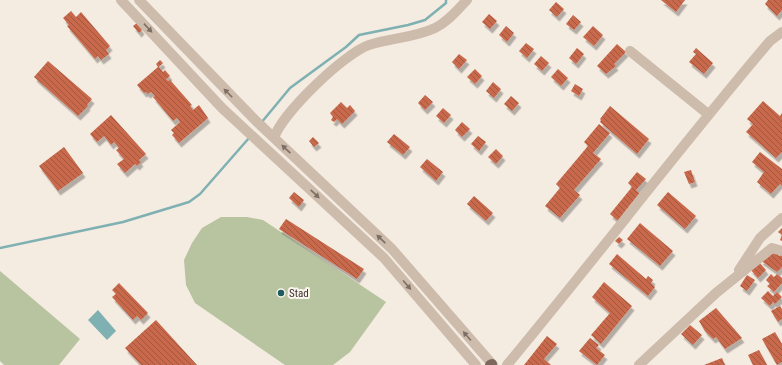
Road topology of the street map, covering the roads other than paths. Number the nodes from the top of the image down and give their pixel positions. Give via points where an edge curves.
1 (121, 0) edge
2 (139, 0) edge
3 (467, 0) edge
4 (782, 32) edge
5 (630, 51) dead end
6 (708, 114) junction
7 (274, 138) junction
8 (782, 218) edge
9 (782, 251) edge
10 (734, 278) junction
11 (476, 365) edge
12 (492, 365) edge
13 (507, 365) edge
14 (639, 365) edge

1 -> 11 street via 222,108 384,258
7 -> 2 street
3 - 7 street via 451,17 434,28 415,35 368,45 350,56 306,93 277,129
4 - 6 street via 770,41
5 - 6 street
6 - 13 street
12 -> 7 street via 392,249
8 - 10 street via 760,238
9 - 10 street via 772,248
10 - 14 street

